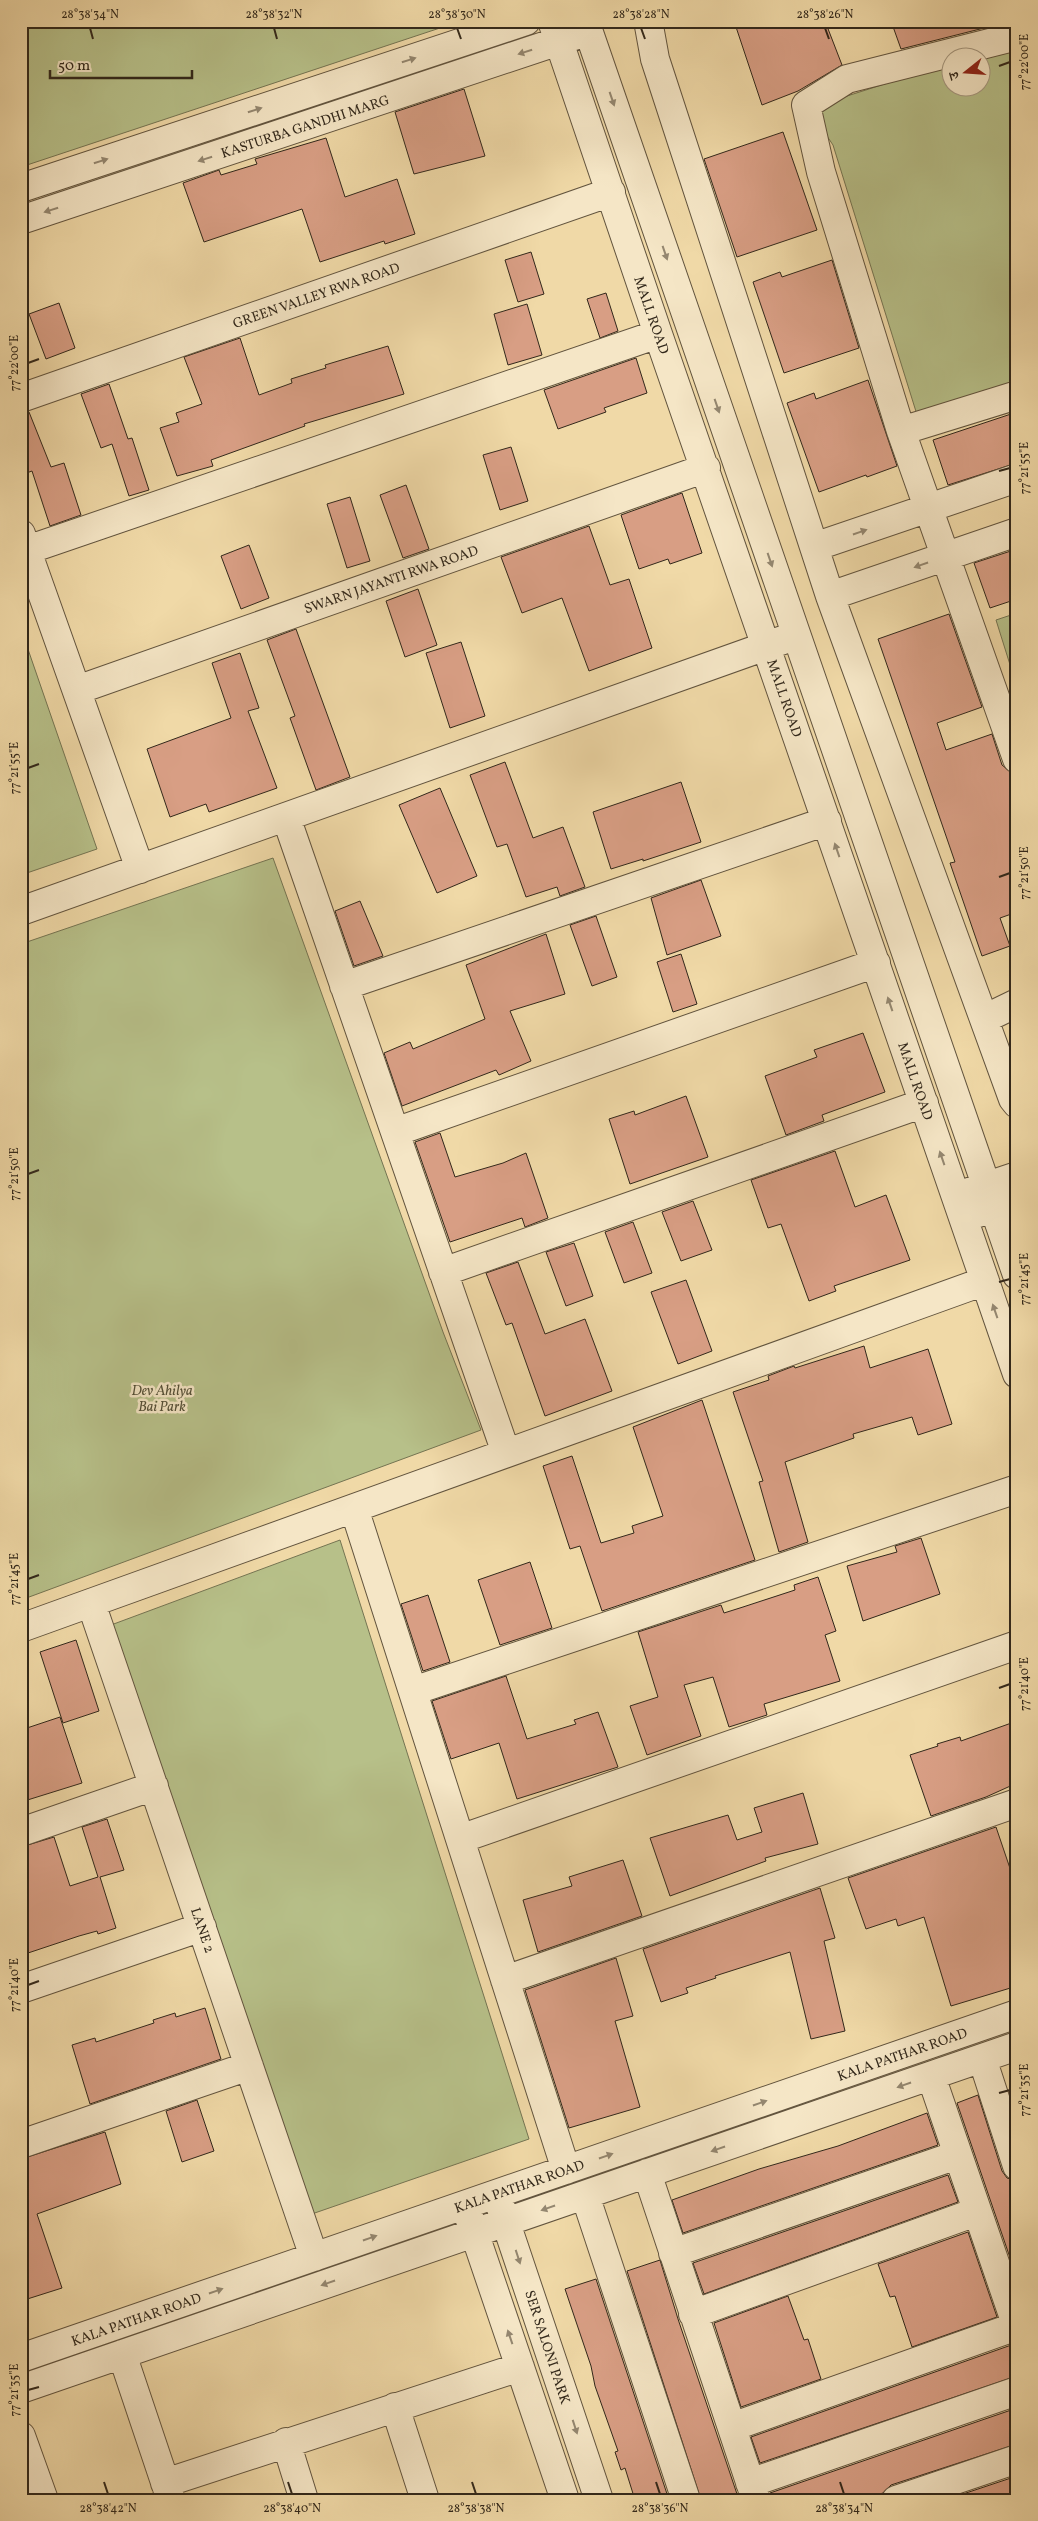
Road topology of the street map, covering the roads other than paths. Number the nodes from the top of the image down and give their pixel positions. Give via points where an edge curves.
1 (526, 21) edge
2 (650, 21) edge
3 (587, 26) edge
4 (556, 31) edge
5 (1017, 36) edge
6 (21, 188) edge
7 (611, 192) junction
8 (21, 220) edge
9 (658, 334) junction
10 (1017, 395) edge
11 (21, 398) edge
12 (901, 431) junction
13 (706, 468) junction
14 (1017, 478) edge
15 (929, 508) junction
16 (1017, 532) edge
17 (24, 542) edge
18 (814, 547) junction
19 (946, 556) junction
20 (830, 596) junction
21 (796, 635) junction
22 (767, 645) junction
23 (77, 690) junction
24 (1017, 759) edge
25 (286, 817) junction
26 (827, 820) junction
27 (140, 869) junction
28 (21, 911) edge
29 (876, 963) junction
30 (344, 986) junction
31 (1017, 1003) edge
32 (984, 1019) junction
33 (924, 1103) junction
34 (1017, 1104) edge
35 (395, 1132) junction
36 (1017, 1176) edge
37 (998, 1198) edge
38 (960, 1207) junction
39 (443, 1272) junction
40 (1017, 1274) edge
41 (985, 1281) junction
42 (1017, 1374) edge
43 (506, 1453) junction
44 (1017, 1489) edge
45 (354, 1508) junction
46 (91, 1603) junction
47 (21, 1628) edge
48 (1017, 1645) edge
49 (413, 1692) junction
50 (154, 1786) junction
51 (1017, 1803) edge
52 (21, 1832) edge
53 (460, 1839) junction
54 (202, 1927) junction
55 (505, 1980) junction
56 (21, 1989) edge
57 (1017, 2014) edge
58 (1017, 2046) edge
59 (982, 2058) junction
60 (249, 2066) junction
61 (931, 2076) junction
62 (21, 2144) edge
63 (957, 2154) junction
64 (1017, 2166) edge
65 (566, 2170) junction
66 (647, 2173) junction
67 (496, 2194) junction
68 (585, 2195) junction
69 (465, 2205) junction
70 (976, 2212) junction
71 (506, 2222) junction
72 (475, 2233) junction
73 (673, 2253) junction
74 (314, 2257) junction
75 (693, 2314) junction
76 (1017, 2327) edge
77 (122, 2354) junction
78 (21, 2358) edge
79 (520, 2367) junction
80 (21, 2389) edge
81 (1017, 2390) edge
82 (395, 2407) junction
83 (732, 2427) junction
84 (21, 2436) edge
85 (286, 2442) junction
86 (1017, 2459) edge
87 (168, 2491) edge
88 (753, 2491) edge
89 (930, 2494) edge
90 (44, 2500) edge
91 (304, 2500) edge
92 (425, 2500) edge
93 (565, 2500) edge
94 (599, 2500) edge
95 (686, 2500) edge
96 (896, 2500) edge

6 -> 1 street
2 - 18 street via 648,26 655,59
3 - 4 street, KASTURBA GANDHI MARG
3 -> 21 street
4 - 7 street, MALL ROAD
4 -> 8 street, KASTURBA GANDHI MARG
5 - 12 street via 847,79 806,104 821,172
7 - 9 street, MALL ROAD
7 - 11 street, GREEN VALLEY RWA ROAD
9 - 13 street, MALL ROAD
9 - 17 street
10 - 12 street
12 - 15 street
13 - 22 street, MALL ROAD
13 - 23 street, SWARN JAYANTI RWA ROAD
14 - 15 street
18 -> 15 street
15 - 19 street
16 - 19 street
17 - 23 street
18 - 20 street
19 -> 20 street
19 - 24 street
20 - 32 street
21 - 22 street
21 - 37 street
22 - 25 street
22 - 26 street, MALL ROAD
23 - 27 street
25 - 27 street
25 - 30 street
29 -> 26 street, MALL ROAD
26 - 30 street
27 - 28 street
33 -> 29 street, MALL ROAD
29 - 35 street
30 - 35 street
31 - 32 street
32 - 34 street
38 -> 33 street, MALL ROAD
33 - 39 street
35 - 39 street
36 - 37 street
37 - 38 street
37 - 40 street
38 - 41 street, MALL ROAD
39 - 43 street
42 -> 41 street, MALL ROAD
41 - 43 street
43 - 45 street
44 - 49 street
45 - 46 street
45 - 49 street
46 - 47 street
46 - 50 street, LANE 2
48 - 53 street
49 - 53 street
50 - 52 street
50 - 54 street, LANE 2
51 - 55 street
53 - 55 street
54 - 56 street
54 - 60 street, LANE 2
55 - 65 street
65 -> 57 street, KALA PATHAR ROAD
58 - 59 street, KALA PATHAR ROAD
59 - 61 street, KALA PATHAR ROAD
59 - 64 street
60 - 62 street
60 - 74 street, LANE 2
61 - 63 street
61 -> 66 street, KALA PATHAR ROAD
63 - 70 street
63 - 73 street
65 - 67 street, KALA PATHAR ROAD
66 - 68 street, KALA PATHAR ROAD
66 - 73 street
67 - 69 street, KALA PATHAR ROAD
67 - 71 street, SER SALONI PARK
68 -> 71 street, KALA PATHAR ROAD
68 - 95 street
69 - 72 street
74 -> 69 street, KALA PATHAR ROAD
70 - 75 street
70 - 76 street
71 - 72 street, KALA PATHAR ROAD
71 -> 94 street, SER SALONI PARK
72 -> 77 street, KALA PATHAR ROAD
79 -> 72 street
73 - 75 street
78 -> 74 street, KALA PATHAR ROAD
75 - 83 street
76 - 83 street
77 - 80 street, KALA PATHAR ROAD
77 - 87 street
79 - 82 street
79 - 93 street
81 - 88 street
82 - 85 street
82 - 92 street
83 - 88 street
84 - 90 street
85 - 87 street
85 - 91 street
86 - 89 street
89 - 96 street

